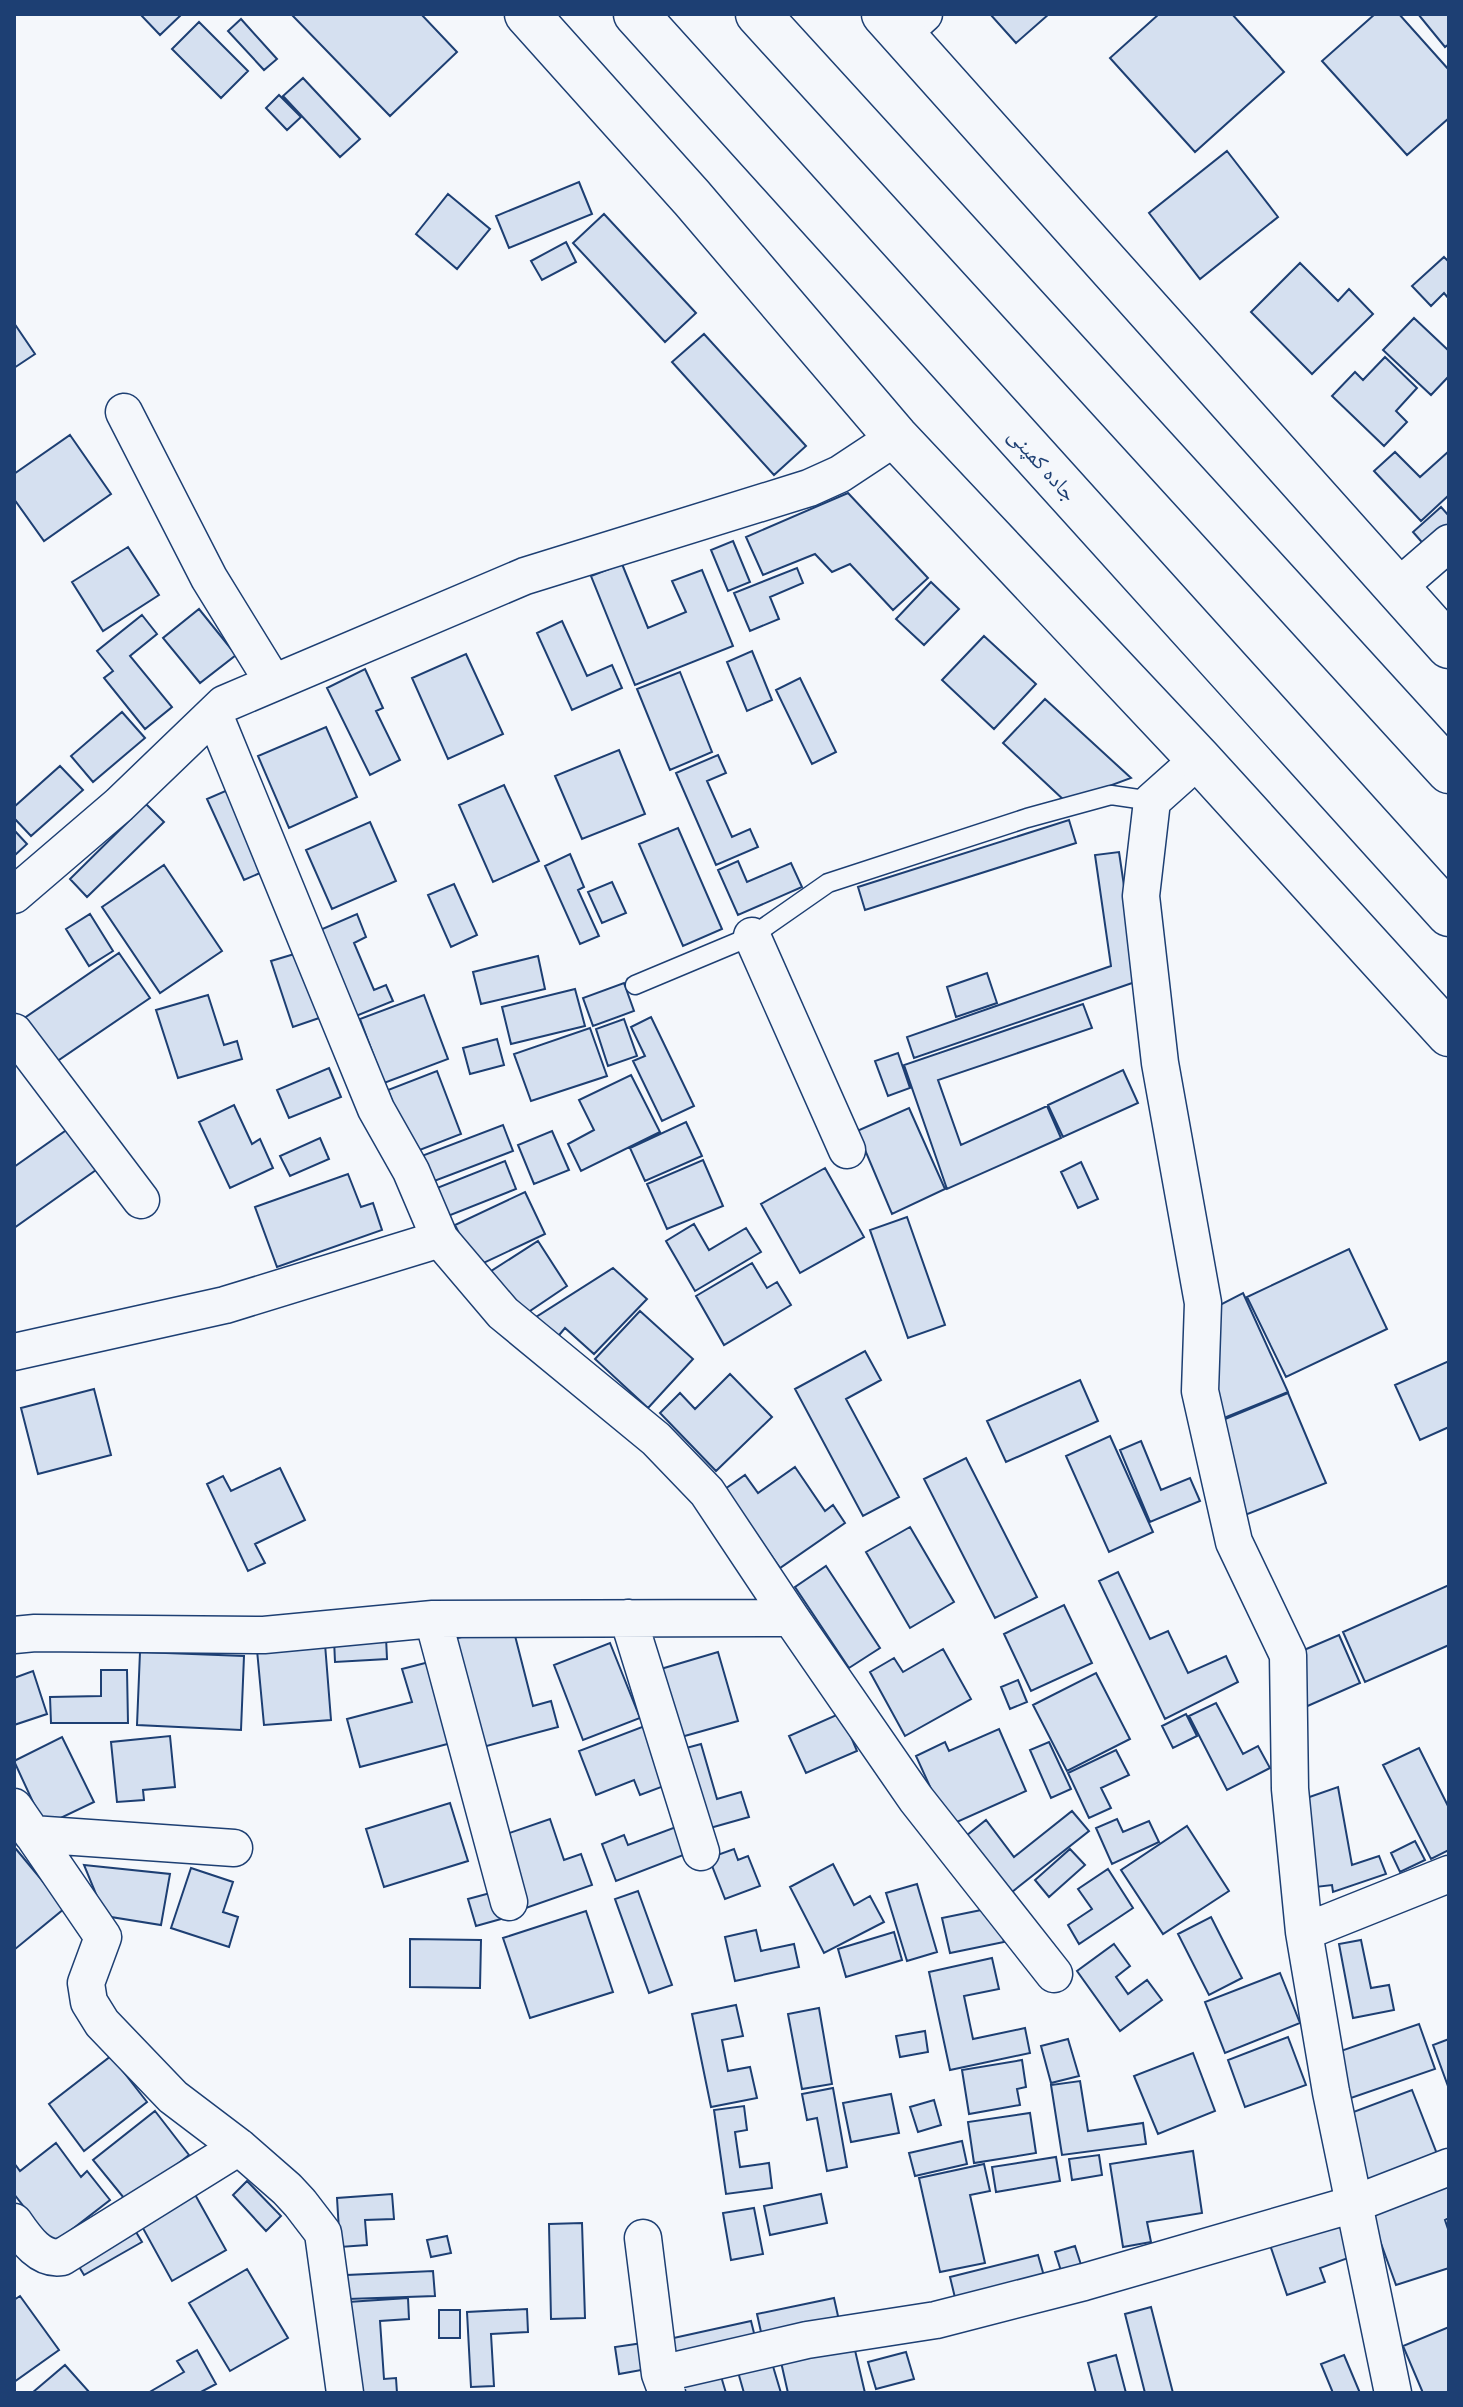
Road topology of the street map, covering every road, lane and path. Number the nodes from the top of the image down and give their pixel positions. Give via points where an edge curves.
1 (527, 14) edge
2 (636, 14) edge
3 (758, 14) edge
4 (903, 21) edge
5 (124, 412) dead end
6 (896, 437) junction
7 (1449, 543) edge
8 (1397, 588) junction
9 (1449, 646) edge
10 (273, 682) junction
11 (214, 714) junction
12 (1199, 759) junction
13 (1449, 771) edge
14 (1152, 801) junction
15 (14, 895) edge
16 (1449, 914) edge
17 (752, 936) junction
18 (635, 985) dead end
19 (14, 1032) edge
20 (1449, 1034) edge
21 (847, 1150) dead end
22 (141, 1200) dead end
23 (440, 1239) junction
24 (14, 1352) edge
25 (628, 1618) junction
26 (791, 1618) junction
27 (433, 1619) junction
28 (14, 1635) edge
29 (23, 1820) edge
30 (234, 1848) dead end
31 (701, 1852) dead end
32 (1449, 1874) edge
33 (509, 1902) dead end
34 (1304, 1932) junction
35 (1054, 1974) dead end
36 (239, 2147) junction
37 (1449, 2167) edge
38 (1354, 2204) junction
39 (14, 2222) edge
40 (643, 2238) dead end
41 (663, 2383) edge
42 (345, 2393) edge
43 (1393, 2393) edge

1 - 6 main road
2 - 16 main road, جاده کمپنی
3 - 13 main road
4 - 8 main road
5 - 10 street via 209,578
6 - 10 street via 809,488 525,576
6 - 12 main road
7 - 8 street
8 - 9 main road
10 - 11 street via 224,704
11 - 15 street
11 - 23 street via 376,1109 411,1171
12 - 14 street
12 - 20 main road
14 - 17 lane via 1111,795 828,883
14 - 34 street via 1141,896 1160,1063 1203,1303 1200,1391 1234,1542 1288,1655 1290,1789
17 - 18 lane
17 - 21 street
19 - 22 street
23 - 24 street via 225,1305
23 - 26 street via 503,1313 656,1439 707,1492
25 - 26 street
25 - 27 street
25 - 31 street
26 - 35 street via 916,1799
27 - 28 street via 264,1635
27 - 33 street
29 - 30 street
29 - 36 street via 103,1937 86,1983 89,2002 102,2023 173,2097
32 - 34 street
34 - 38 street
36 - 39 street via 62,2257 46,2256 28,2243
36 - 42 street via 300,2203 323,2233
37 - 38 street
38 - 41 street via 1084,2282 936,2320 807,2340
38 - 43 street
40 - 41 street

